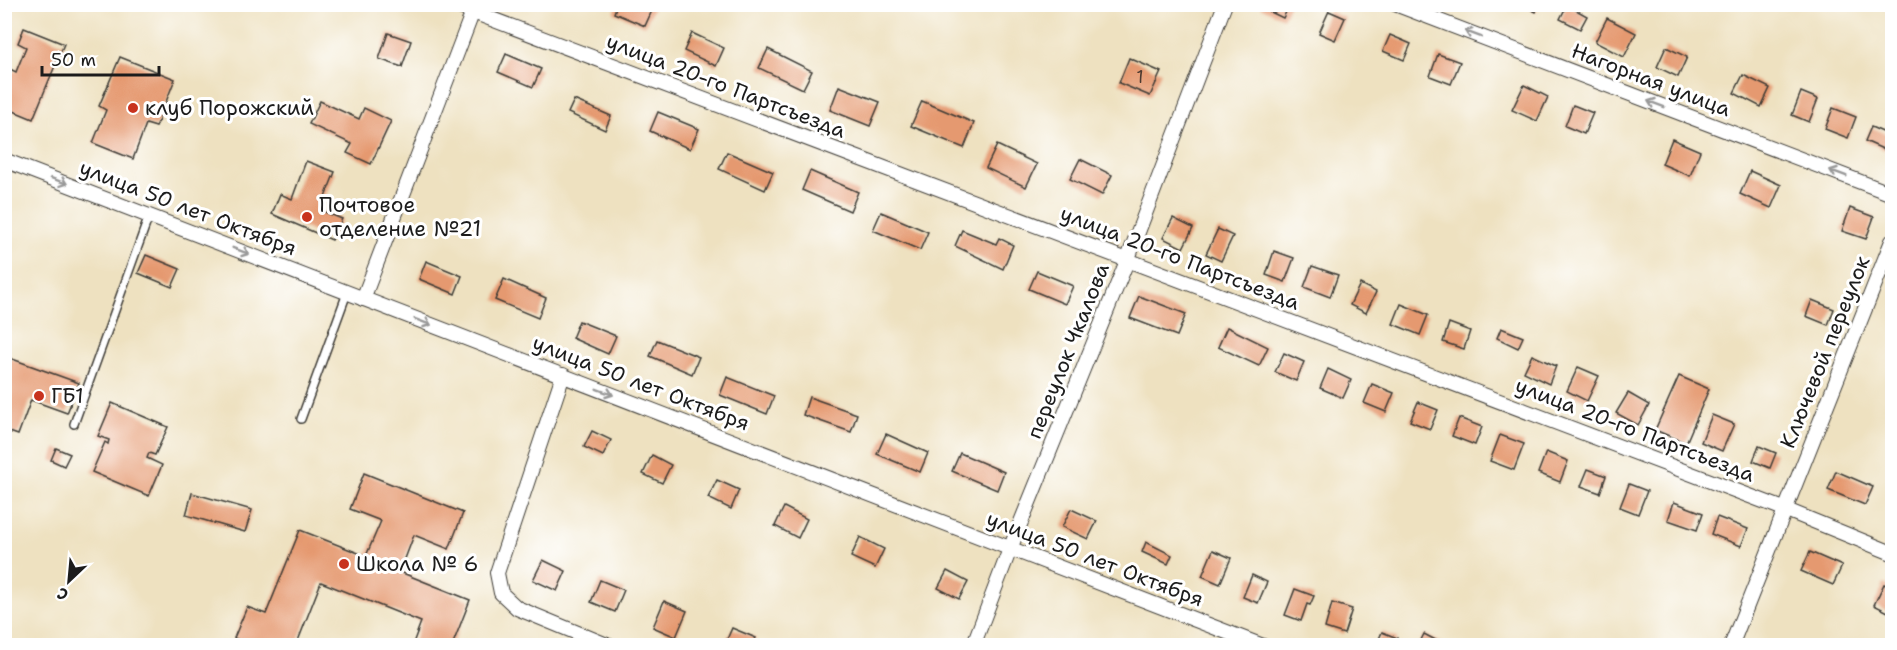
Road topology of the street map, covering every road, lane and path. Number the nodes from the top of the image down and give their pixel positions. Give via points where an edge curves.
1 (452, 4) edge
2 (1225, 4) edge
3 (1395, 4) edge
4 (474, 8) edge
5 (4, 160) edge
6 (1893, 194) edge
7 (149, 216) junction
8 (1893, 242) edge
9 (1127, 261) junction
10 (347, 293) junction
11 (363, 299) junction
12 (563, 375) junction
13 (301, 419) dead end
14 (74, 424) dead end
15 (1784, 509) junction
16 (1010, 549) junction
17 (1893, 553) edge
18 (609, 645) edge
19 (973, 645) edge
20 (1263, 645) edge
21 (1731, 645) edge

1 - 4 street, улица 20-го Партсъезда
2 - 9 street, переулок Чкалова
6 -> 3 street, Нагорная улица
4 - 9 street, улица 20-го Партсъезда
4 - 11 street
5 -> 7 street, улица 50 лет Октября
7 -> 10 street, улица 50 лет Октября
7 - 14 lane
8 - 15 street, Ключевой переулок
9 - 15 street, улица 20-го Партсъезда
9 - 16 street, переулок Чкалова
10 - 11 street, улица 50 лет Октября
10 - 13 lane
11 -> 12 street, улица 50 лет Октября
12 -> 16 street, улица 50 лет Октября
12 - 18 street via 497,573 501,593 517,608
15 - 17 street, улица 20-го Партсъезда
15 - 21 street, Ключевой переулок
16 - 19 street, переулок Чкалова
16 - 20 street, улица 50 лет Октября

